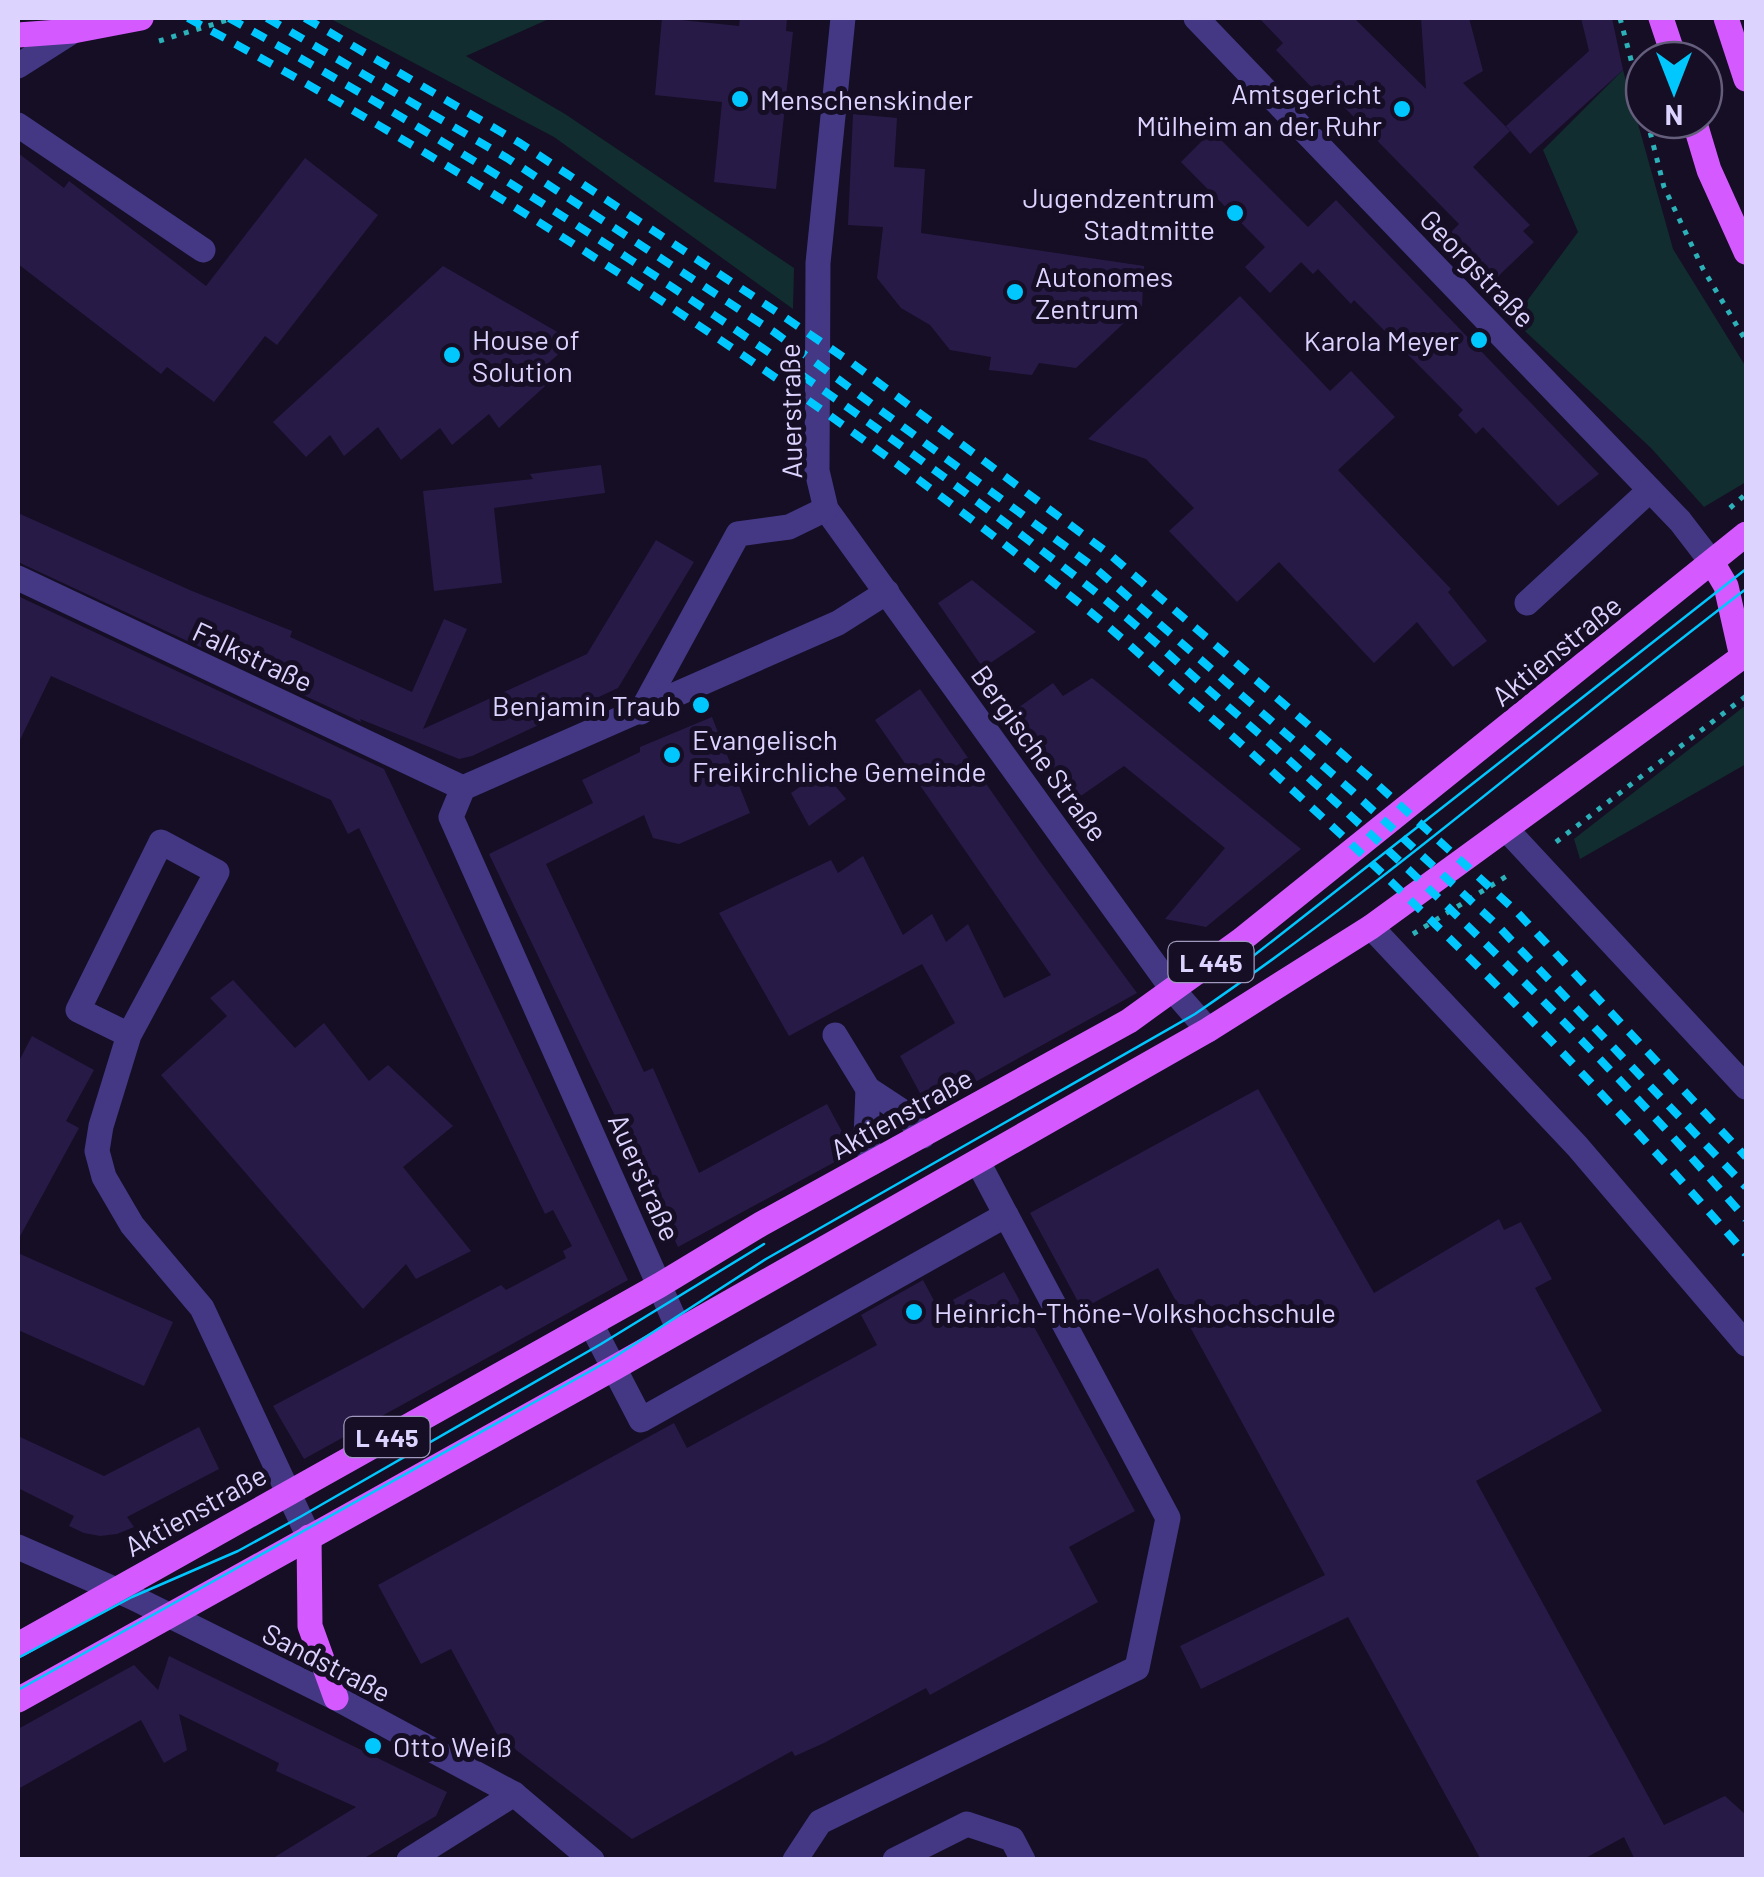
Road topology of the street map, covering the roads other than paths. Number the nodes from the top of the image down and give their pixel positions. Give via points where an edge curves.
1 (141, 18) edge
2 (844, 18) edge
3 (1196, 18) edge
4 (1726, 18) edge
5 (74, 31) junction
6 (18, 35) edge
7 (18, 66) edge
8 (1746, 79) edge
9 (18, 125) edge
10 (1700, 140) edge
11 (1739, 222) edge
12 (204, 250) dead end
13 (1746, 252) edge
14 (1650, 490) junction
15 (826, 509) junction
16 (1746, 534) edge
17 (1713, 564) junction
18 (18, 578) edge
19 (887, 592) junction
20 (1527, 603) dead end
21 (1744, 656) edge
22 (641, 712) junction
23 (463, 788) junction
24 (1507, 830) junction
25 (1371, 928) junction
26 (1173, 990) junction
27 (1208, 1030) junction
28 (129, 1035) junction
29 (835, 1036) dead end
30 (1746, 1087) edge
31 (868, 1088) junction
32 (923, 1136) junction
33 (978, 1162) junction
34 (872, 1163) junction
35 (1006, 1215) junction
36 (660, 1285) junction
37 (591, 1324) junction
38 (679, 1330) junction
39 (1746, 1344) edge
40 (614, 1368) junction
41 (288, 1493) junction
42 (310, 1537) junction
43 (18, 1547) edge
44 (114, 1589) junction
45 (172, 1617) junction
46 (18, 1645) edge
47 (336, 1698) junction
48 (18, 1700) edge
49 (514, 1794) junction
50 (410, 1860) edge
51 (592, 1860) edge
52 (795, 1860) edge
53 (896, 1860) edge
54 (1023, 1860) edge

1 - 5 main road
2 - 15 street, Auerstraße via 818,263 818,471
3 - 14 street, Georgstraße
4 - 8 main road
5 - 6 main road
5 - 7 street
9 - 12 street
10 - 11 main road
11 - 13 main road
14 - 17 street, Georgstraße
14 - 20 street
15 - 19 street, Bergische Straße
15 - 22 street, Auerstraße via 790,527 738,534
16 - 17 main road, Aktienstraße / L 445
17 - 21 main road via 1726,586
17 - 26 main road, Aktienstraße / L 445
18 - 23 street, Falkstraße
19 - 22 street via 838,624
19 - 26 street, Bergische Straße
21 - 24 main road, L 445
22 - 23 street
23 - 36 street, Auerstraße via 451,817
24 - 25 main road, L 445
24 - 30 street
25 - 27 main road, L 445
25 - 39 street via 1577,1146
26 - 27 street, Bergische Straße
26 - 32 main road, Aktienstraße / L 445
27 - 33 main road, L 445
28 - 28 street via 78,1010 161,842 216,872
28 - 41 street via 96,1151 104,1177 132,1225 202,1308
29 - 31 street
31 - 32 street via 906,1114
31 - 34 street
32 - 34 main road, Aktienstraße / L 445
33 - 35 street
33 - 38 main road, L 445
34 - 36 main road, Aktienstraße / L 445
35 - 40 street via 641,1420
35 - 52 street via 1168,1518 1137,1668 820,1822
36 - 37 main road, Aktienstraße / L 445
36 - 38 street, Auerstraße
37 - 40 street
37 - 41 main road, Aktienstraße / L 445
38 - 40 main road, L 445
40 - 42 main road, L 445
41 - 42 street
41 - 44 main road, Aktienstraße / L 445
42 - 45 main road, L 445
42 - 47 main road via 310,1626
43 - 44 street, Sandstraße
44 - 45 street, Sandstraße
44 - 46 main road, Aktienstraße / L 445
45 - 47 street, Sandstraße
45 - 48 main road, L 445
47 - 49 street, Sandstraße
49 - 50 street
49 - 51 street, Sandstraße
53 - 54 street via 967,1824 1012,1840

